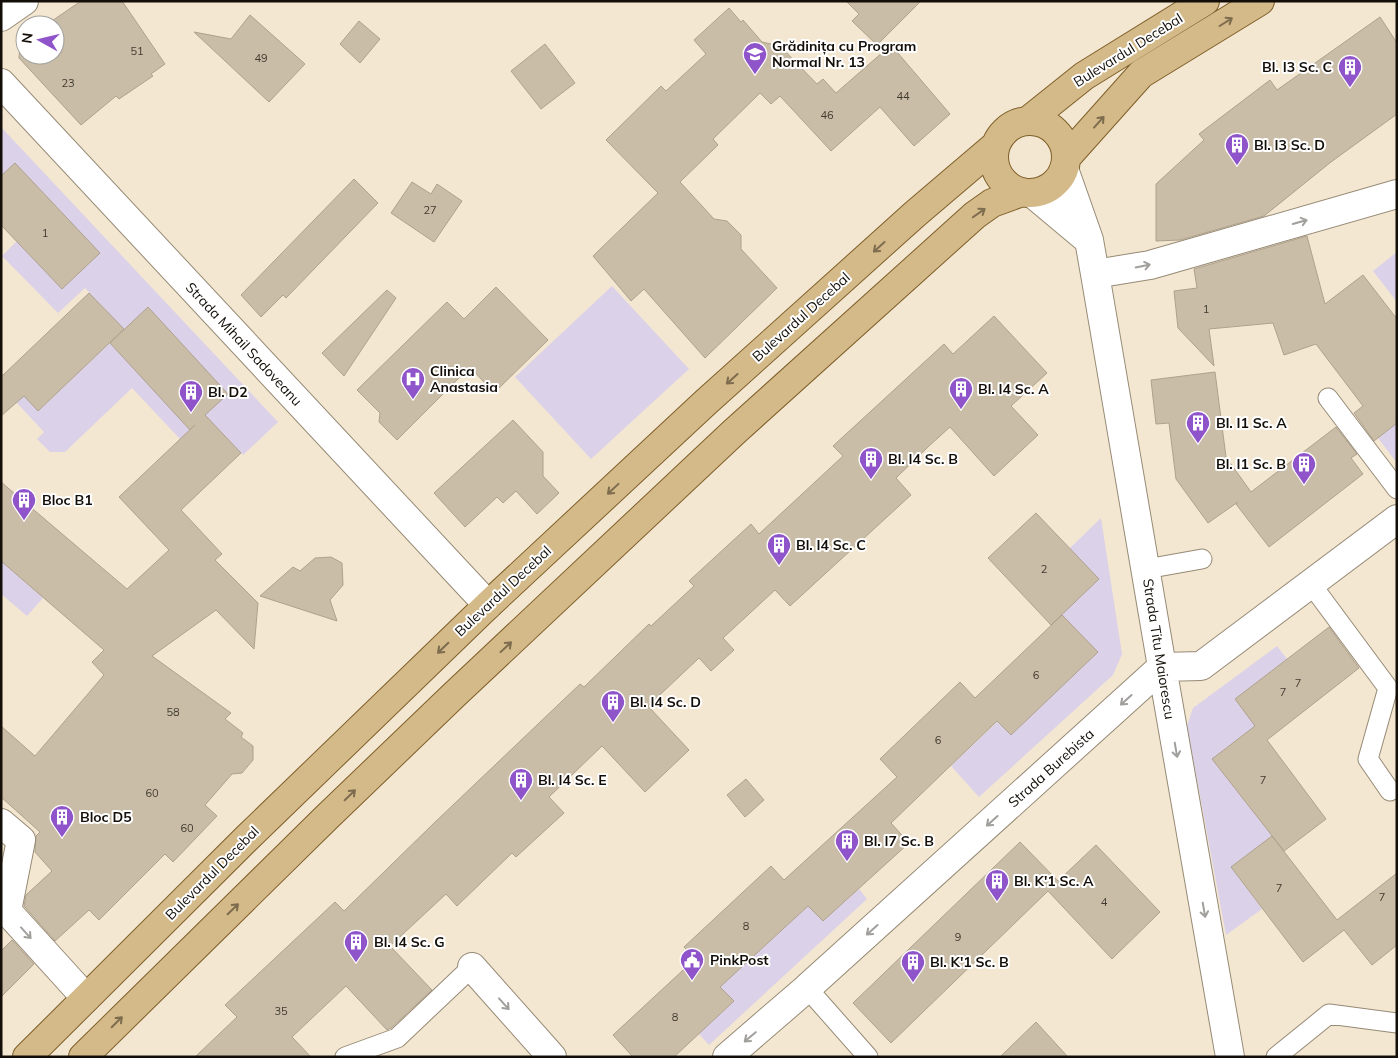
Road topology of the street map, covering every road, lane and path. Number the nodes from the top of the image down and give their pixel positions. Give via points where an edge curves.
1 (24, 1) edge
2 (1205, 1) edge
3 (1260, 1) edge
4 (1, 17) edge
5 (1, 83) edge
6 (1029, 120) junction
7 (996, 145) junction
8 (1065, 164) junction
9 (1027, 192) junction
10 (1397, 194) edge
11 (1089, 240) junction
12 (1096, 274) junction
13 (1328, 398) dead end
14 (1397, 489) edge
15 (1397, 519) edge
16 (1202, 559) dead end
17 (1146, 569) junction
18 (1312, 584) junction
19 (488, 605) junction
20 (1162, 667) junction
21 (1390, 791) dead end
22 (1, 823) edge
23 (472, 968) joint
24 (808, 988) junction
25 (86, 998) junction
26 (1396, 1022) edge
27 (27, 1057) edge
28 (83, 1057) edge
29 (345, 1057) edge
30 (552, 1057) edge
31 (727, 1057) edge
32 (868, 1057) edge
33 (1230, 1057) edge
34 (1276, 1057) edge

1 - 4 street
2 - 6 main road, Bulevardul Decebal via 1084,76
8 -> 3 main road, Bulevardul Decebal via 1141,74
5 - 19 street, Strada Mihail Sadoveanu
6 - 7 main road via 1004,132
6 - 8 main road via 1051,127 1059,135 1064,146
7 - 9 main road via 996,169 1002,179 1011,187
7 -> 19 main road, Bulevardul Decebal via 706,402
8 - 9 main road via 1056,181 1045,189
8 - 11 street, Strada Titu Maiorescu
9 - 11 street
28 -> 9 main road via 327,817 734,432 975,215 992,203
12 -> 10 street via 1150,265
11 - 12 street, Strada Titu Maiorescu
12 - 17 street, Strada Titu Maiorescu
13 - 14 lane
15 - 18 street
16 - 17 lane
17 - 20 street, Strada Titu Maiorescu
18 - 20 street via 1201,666
18 - 21 lane via 1388,688 1368,759
19 -> 25 main road, Bulevardul Decebal
20 -> 24 street, Strada Burebista
20 -> 33 street, Strada Titu Maiorescu
22 -> 25 street via 21,840 6,911
23 - 29 lane via 397,1038
23 -> 30 street
24 -> 31 street, Strada Burebista
24 - 32 lane
25 - 27 main road, Bulevardul Decebal
26 - 34 lane via 1329,1014

